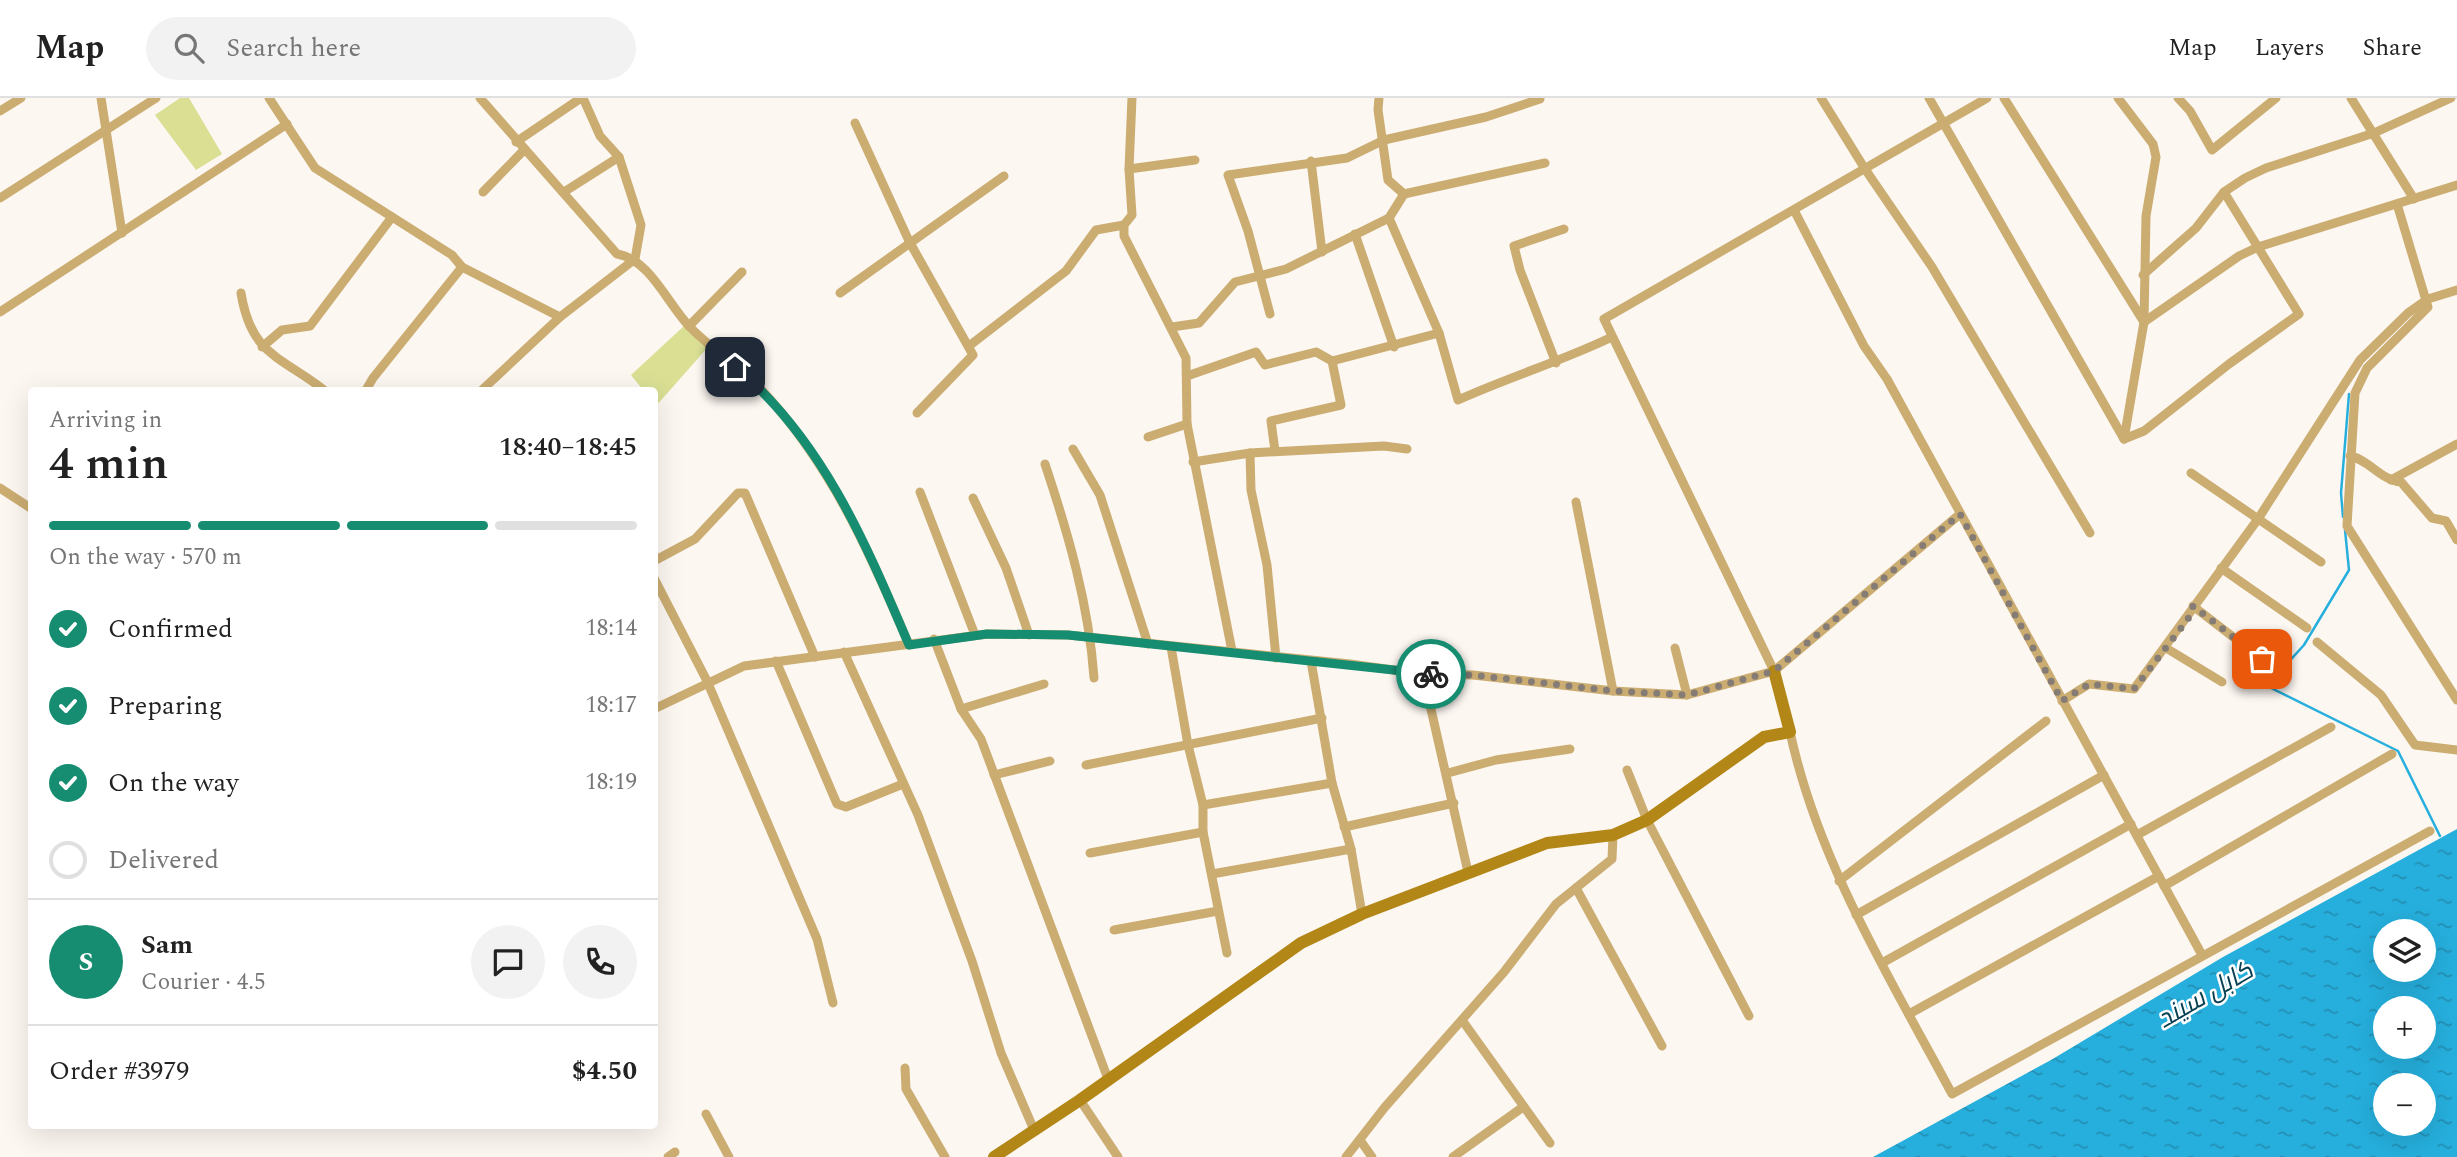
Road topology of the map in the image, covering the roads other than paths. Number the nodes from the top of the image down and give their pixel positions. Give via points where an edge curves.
1 (21, 98) edge
2 (100, 98) edge
3 (156, 98) edge
4 (269, 98) edge
5 (480, 98) edge
6 (582, 98) edge
7 (1132, 98) edge
8 (1379, 98) edge
9 (1929, 98) edge
10 (1987, 98) edge
11 (2004, 98) edge
12 (2118, 98) edge
13 (2178, 98) edge
14 (2276, 98) edge
15 (2451, 98) edge
16 (1540, 99) edge
17 (1826, 100) edge
18 (2354, 100) edge
19 (0, 111) edge
20 (1945, 122) junction
21 (855, 123) dead end
22 (287, 124) junction
23 (106, 130) junction
24 (2374, 133) junction
25 (1384, 140) junction
26 (516, 142) junction
27 (524, 150) junction
28 (619, 157) junction
29 (1195, 160) dead end
30 (1311, 161) junction
31 (1545, 163) dead end
32 (1129, 169) junction
33 (1865, 169) junction
34 (1004, 176) dead end
35 (2457, 186) edge
36 (483, 192) dead end
37 (564, 192) junction
38 (2224, 192) junction
39 (1404, 194) junction
40 (0, 198) edge
41 (2414, 199) junction
42 (2397, 204) junction
43 (1794, 210) junction
44 (392, 217) junction
45 (1389, 218) junction
46 (1124, 225) junction
47 (1564, 229) dead end
48 (122, 233) junction
49 (1355, 234) junction
50 (909, 241) junction
51 (2258, 247) junction
52 (1322, 253) junction
53 (635, 259) junction
54 (462, 267) junction
55 (742, 272) dead end
56 (2143, 275) junction
57 (1260, 276) junction
58 (2457, 290) edge
59 (241, 293) dead end
60 (840, 293) dead end
61 (2428, 299) junction
62 (0, 313) edge
63 (1270, 314) dead end
64 (560, 317) junction
65 (2144, 322) junction
66 (689, 326) junction
67 (1172, 327) junction
68 (1439, 333) junction
69 (1612, 337) junction
70 (969, 346) junction
71 (262, 347) junction
72 (1394, 347) junction
73 (1332, 361) junction
74 (1556, 363) junction
75 (1186, 376) junction
76 (320, 387) edge
77 (368, 387) edge
78 (485, 387) edge
79 (917, 413) dead end
80 (1187, 424) junction
81 (1148, 437) dead end
82 (2124, 439) junction
83 (2457, 444) edge
84 (1073, 449) dead end
85 (1407, 450) dead end
86 (1275, 451) junction
87 (1250, 453) junction
88 (2350, 456) junction
89 (1193, 462) junction
90 (1045, 464) dead end
91 (2190, 473) dead end
92 (2389, 481) junction
93 (0, 488) edge
94 (920, 492) dead end
95 (973, 498) dead end
96 (1576, 502) dead end
97 (28, 506) edge
98 (1960, 514) junction
99 (2258, 519) junction
100 (2090, 533) dead end
101 (2457, 540) edge
102 (658, 559) edge
103 (2321, 562) dead end
104 (2221, 568) junction
105 (658, 586) edge
106 (2193, 606) junction
107 (2307, 628) dead end
108 (975, 635) junction
109 (1029, 635) junction
110 (934, 639) junction
111 (1091, 639) junction
112 (2318, 642) dead end
113 (1148, 644) junction
114 (909, 645) junction
115 (1171, 647) junction
116 (1675, 648) dead end
117 (2166, 648) junction
118 (1231, 651) junction
119 (844, 652) junction
120 (814, 657) junction
121 (1276, 658) junction
122 (776, 661) junction
123 (1311, 661) junction
124 (1774, 671) junction
125 (2277, 671) dead end
126 (1423, 674) junction
127 (1094, 677) dead end
128 (707, 681) junction
129 (2222, 682) dead end
130 (1044, 684) dead end
131 (1613, 691) junction
132 (1687, 695) junction
133 (2457, 700) edge
134 (2062, 701) junction
135 (658, 707) edge
136 (961, 709) junction
137 (1322, 718) junction
138 (2046, 721) dead end
139 (2331, 727) dead end
140 (1790, 732) junction
141 (1188, 745) junction
142 (1570, 749) dead end
143 (2457, 750) edge
144 (2392, 754) dead end
145 (1050, 761) dead end
146 (1086, 765) dead end
147 (1627, 770) dead end
148 (1448, 773) junction
149 (994, 775) junction
150 (2104, 775) junction
151 (1332, 783) junction
152 (903, 784) junction
153 (1454, 803) junction
154 (1203, 806) junction
155 (1647, 820) junction
156 (2131, 824) junction
157 (1344, 827) junction
158 (2430, 831) dead end
159 (1203, 832) junction
160 (1613, 835) junction
161 (2137, 835) junction
162 (1351, 849) junction
163 (1090, 853) dead end
164 (1468, 872) junction
165 (1212, 874) junction
166 (2159, 876) junction
167 (1839, 881) junction
168 (2164, 886) junction
169 (1576, 888) junction
170 (1218, 911) junction
171 (1362, 914) junction
172 (1856, 915) junction
173 (1114, 930) dead end
174 (1227, 953) dead end
175 (2202, 955) junction
176 (1882, 963) junction
177 (833, 1003) dead end
178 (1909, 1014) junction
179 (1749, 1016) dead end
180 (1462, 1020) junction
181 (1662, 1046) dead end
182 (905, 1069) dead end
183 (1108, 1079) junction
184 (1080, 1100) junction
185 (1523, 1107) junction
186 (706, 1114) dead end
187 (1034, 1130) junction
188 (1360, 1140) junction
189 (1549, 1143) dead end
190 (729, 1157) edge
191 (945, 1157) edge
192 (994, 1157) edge
193 (1118, 1157) edge
194 (1346, 1157) edge
195 (1372, 1157) edge
196 (1454, 1157) edge

1 - 19 street
2 - 23 street
3 - 23 street
4 - 22 street
5 - 26 street
6 - 26 street
6 - 28 street via 600,136
7 - 32 street
8 - 25 street
9 - 20 street
10 - 20 street
11 - 65 street
12 - 56 street via 2153,144 2156,157
13 - 14 street via 2213,150
15 - 24 street
16 - 25 street via 1486,117
17 - 33 street
18 - 24 street
20 - 33 street
20 - 82 street
21 - 50 street
22 - 44 street via 315,168
22 - 48 street
23 - 40 street
23 - 48 street
24 - 38 street via 2266,168
24 - 41 street
25 - 30 street via 1347,158
25 - 39 street via 1388,180
26 - 27 street
27 - 36 street
27 - 37 street
28 - 37 street
28 - 53 street via 641,225
29 - 32 street
30 - 52 street
30 - 57 street via 1228,175
31 - 39 street
32 - 46 street via 1132,215
33 - 43 street
33 - 100 street via 1932,267
34 - 50 street
35 - 41 street
37 - 53 street via 617,254
38 - 51 street
38 - 56 street via 2196,228
39 - 45 street
41 - 42 street
42 - 51 street
42 - 61 street
43 - 69 street via 1604,319
43 - 98 street via 1864,346 1887,379
44 - 54 street via 452,254
44 - 71 street via 310,326 282,330
45 - 49 street
45 - 68 street
46 - 67 street via 1124,236
46 - 70 street via 1096,230 1066,271
47 - 74 street via 1514,246
48 - 62 street
49 - 52 street
49 - 72 street
50 - 60 street
50 - 70 street
51 - 65 street
51 - 82 street via 2299,314 2144,431
52 - 57 street
53 - 64 street
53 - 66 street
54 - 64 street
54 - 77 street
55 - 66 street
56 - 65 street
57 - 63 street
57 - 67 street via 1235,282 1199,323
58 - 61 street
59 - 71 street via 245,319
61 - 88 street via 2426,313 2367,369 2356,393
61 - 99 street via 2360,360
64 - 78 street
65 - 82 street
66 - 114 street via 754,382 813,453 849,509
67 - 75 street via 1186,358
68 - 72 street
68 - 74 street via 1458,400
69 - 74 street
69 - 124 street
70 - 79 street via 973,357
71 - 76 street
72 - 73 street
73 - 75 street via 1316,352 1265,365 1256,352
73 - 86 street via 1341,405 1270,421
75 - 80 street
80 - 81 street
80 - 89 street
83 - 92 street
84 - 113 street via 1100,495
85 - 86 street via 1384,446
86 - 87 street
87 - 89 street
87 - 121 street via 1251,490 1267,565
88 - 92 street via 2360,458
88 - 133 street via 2347,526
89 - 118 street
90 - 111 street via 1064,520
91 - 99 street
92 - 101 street via 2401,482 2432,518 2446,521
93 - 97 street
94 - 108 street
95 - 109 street via 1006,568
96 - 131 street
98 - 124 street
98 - 134 street
99 - 103 street
99 - 104 street
102 - 120 street via 695,539 738,493 745,493
104 - 106 street
104 - 107 street
105 - 128 street
106 - 117 street
106 - 125 street
108 - 109 street
108 - 110 street
109 - 111 street
110 - 114 street
110 - 136 street
111 - 113 street
111 - 127 street
112 - 143 street via 2381,695 2415,745
113 - 115 street
114 - 119 street
115 - 118 street
115 - 141 street
116 - 132 street
117 - 129 street
117 - 134 street via 2134,689 2089,684
118 - 121 street
119 - 120 street
119 - 152 street
120 - 122 street
121 - 123 street
122 - 128 street via 744,666
122 - 152 street via 837,804 846,807
123 - 126 street
123 - 137 street
124 - 132 street
124 - 140 street
126 - 131 street via 1506,677
126 - 148 street
128 - 135 street
128 - 177 street via 817,939
130 - 136 street
131 - 132 street
134 - 150 street
136 - 149 street via 981,740
137 - 141 street
137 - 151 street
138 - 167 street
139 - 161 street
140 - 155 street via 1764,737
140 - 167 street
141 - 146 street
141 - 154 street
142 - 148 street
144 - 168 street
145 - 149 street
147 - 155 street
148 - 153 street
149 - 183 street
150 - 156 street
150 - 172 street
151 - 154 street
151 - 157 street
152 - 187 street via 972,961 1001,1053
153 - 157 street
153 - 164 street
154 - 159 street
155 - 160 street
155 - 179 street
156 - 161 street
156 - 176 street
157 - 162 street
158 - 175 street
159 - 163 street
159 - 165 street
160 - 164 street via 1547,843
160 - 169 street via 1612,859
161 - 166 street
162 - 165 street
162 - 171 street
164 - 171 street
165 - 170 street
166 - 168 street
166 - 178 street
167 - 172 street
168 - 175 street
169 - 180 street via 1556,904
169 - 181 street
170 - 173 street
170 - 174 street
171 - 183 street via 1301,943
172 - 176 street
175 - 178 street via 1952,1094
176 - 178 street
180 - 185 street
180 - 188 street
182 - 191 street via 906,1089
183 - 184 street
184 - 187 street
184 - 193 street
185 - 189 street
185 - 196 street
186 - 190 street
187 - 192 street
188 - 194 street
188 - 195 street

